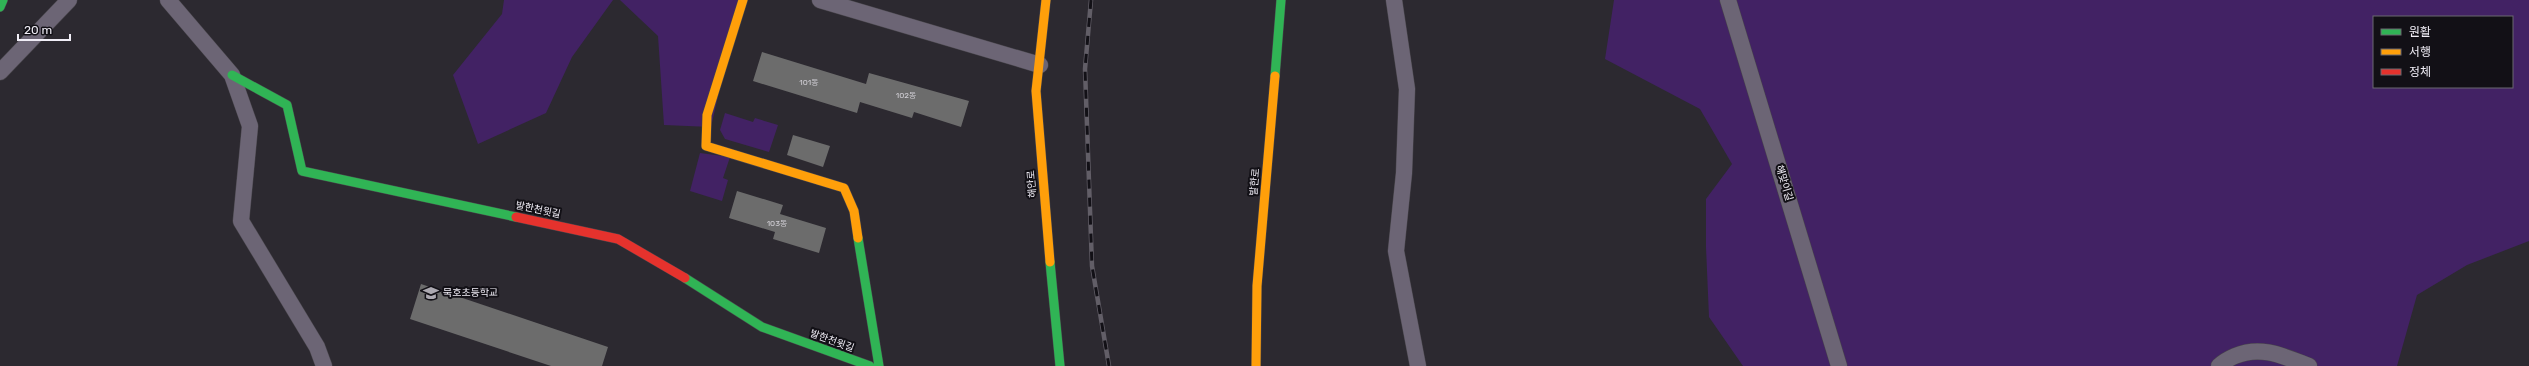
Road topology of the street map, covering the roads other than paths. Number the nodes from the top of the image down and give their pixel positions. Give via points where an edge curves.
1 (3, 0) edge
2 (69, 0) edge
3 (168, 0) edge
4 (743, 0) edge
5 (820, 0) edge
6 (1046, 0) edge
7 (1281, 0) edge
8 (1394, 0) edge
9 (1728, 0) edge
10 (0, 7) edge
11 (1040, 65) junction
12 (0, 72) edge
13 (232, 75) junction
14 (324, 366) edge
15 (870, 366) edge
16 (879, 366) edge
17 (1060, 366) edge
18 (1256, 366) edge
19 (1418, 366) edge
20 (1839, 366) edge
21 (2219, 366) edge
22 (2309, 366) edge

1 - 10 street
2 - 12 street
3 - 13 street
4 - 16 street via 707,115 706,146 844,188 854,211
5 - 11 street
6 - 11 street, 해안로
7 - 18 street, 발한로 via 1257,286
8 - 19 street via 1407,89 1404,173 1396,251
9 - 20 street, 해맞이길
11 - 17 street, 해안로 via 1036,91
13 - 14 street via 250,126 241,221 317,347
13 - 15 street, 발한천윗길 via 287,105 302,171 618,239 672,269 762,327
21 - 22 street via 2223,361 2258,350

